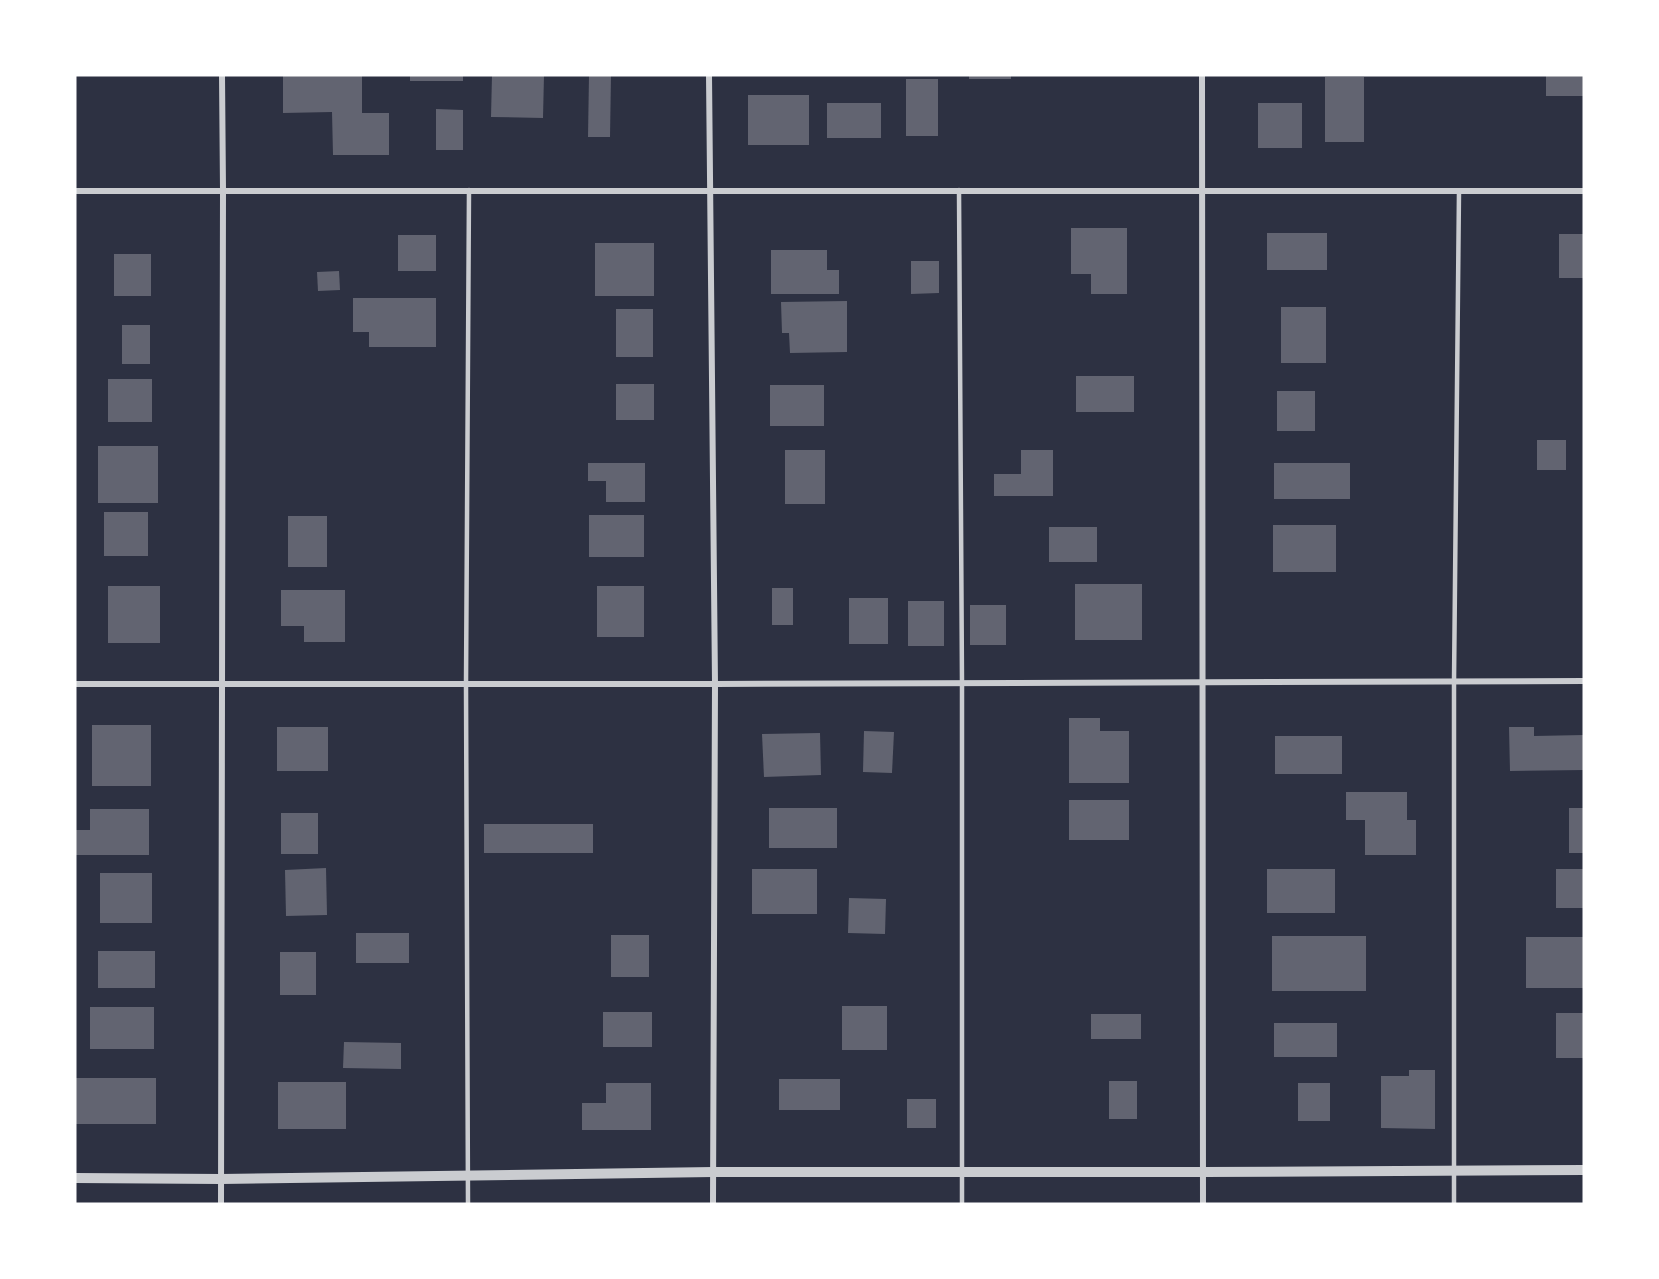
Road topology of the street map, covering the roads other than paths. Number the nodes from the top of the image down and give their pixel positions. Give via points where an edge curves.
1 (222, 75) edge
2 (709, 75) edge
3 (1202, 75) edge
4 (223, 190) junction
5 (469, 190) junction
6 (710, 190) junction
7 (959, 190) junction
8 (1202, 190) junction
9 (1459, 190) junction
10 (75, 191) edge
11 (1584, 191) edge
12 (1584, 681) edge
13 (1202, 682) junction
14 (1454, 682) junction
15 (962, 683) junction
16 (75, 684) edge
17 (715, 684) junction
18 (221, 685) junction
19 (466, 685) junction
20 (1584, 1170) edge
21 (1454, 1171) junction
22 (713, 1172) junction
23 (962, 1172) junction
24 (1203, 1172) junction
25 (469, 1175) junction
26 (75, 1178) edge
27 (221, 1179) junction
28 (221, 1204) edge
29 (468, 1204) edge
30 (713, 1204) edge
31 (962, 1204) edge
32 (1203, 1204) edge
33 (1454, 1204) edge

1 - 4 street
2 - 6 street
3 - 8 street
4 - 5 street
4 - 10 street
4 - 18 street
5 - 6 street
5 - 19 lane
6 - 7 street
6 - 17 street
7 - 8 street
7 - 15 lane
8 - 9 street
8 - 13 street
9 - 11 street
9 - 14 lane
12 - 14 street
13 - 14 street
13 - 15 street
13 - 24 street
14 - 21 lane
15 - 17 street
15 - 23 lane
16 - 18 street
17 - 19 street
17 - 22 street
18 - 19 street
18 - 27 street
19 - 25 lane
20 - 21 street
21 - 24 street
21 - 33 lane
22 - 23 street
22 - 25 street
22 - 30 street
23 - 24 street
23 - 31 lane
24 - 32 street
25 - 27 street
25 - 29 lane
26 - 27 street
27 - 28 street

